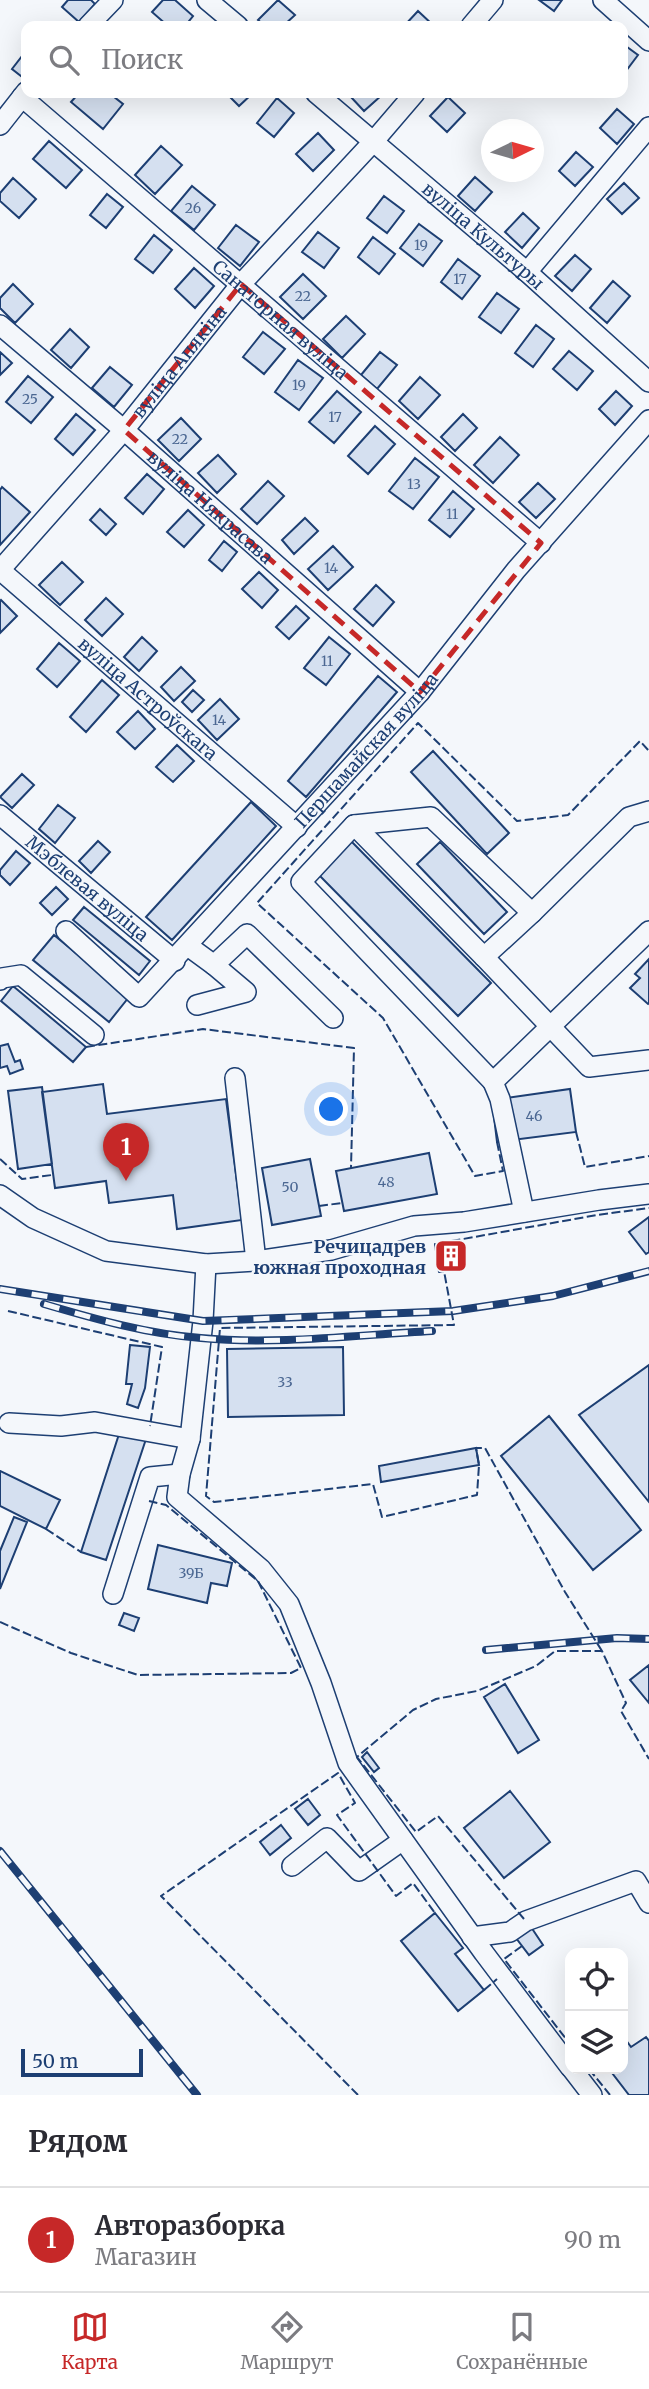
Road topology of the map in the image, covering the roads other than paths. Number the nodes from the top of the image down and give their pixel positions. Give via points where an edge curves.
1 (113, 0) edge
2 (207, 0) edge
3 (493, 0) edge
4 (603, 0) edge
5 (93, 21) edge
6 (232, 21) edge
7 (475, 21) edge
8 (627, 21) edge
9 (628, 22) edge
10 (649, 41) edge
11 (21, 98) edge
12 (29, 98) edge
13 (322, 98) edge
14 (411, 98) edge
15 (0, 125) edge
16 (649, 127) edge
17 (373, 142) junction
18 (527, 272) junction
19 (241, 284) junction
20 (0, 325) edge
21 (649, 382) edge
22 (649, 420) edge
23 (124, 430) junction
24 (541, 543) junction
25 (0, 570) edge
26 (421, 692) junction
27 (649, 811) edge
28 (0, 815) edge
29 (354, 825) junction
30 (297, 827) junction
31 (532, 913) junction
32 (649, 931) edge
33 (66, 932) dead end
34 (181, 953) junction
35 (484, 957) junction
36 (214, 965) junction
37 (0, 980) edge
38 (197, 1005) dead end
39 (333, 1018) dead end
40 (551, 1026) junction
41 (94, 1035) dead end
42 (649, 1060) edge
43 (235, 1078) dead end
44 (493, 1082) junction
45 (649, 1194) edge
46 (0, 1195) edge
47 (524, 1212) junction
48 (257, 1261) junction
49 (206, 1264) junction
50 (9, 1423) dead end
51 (190, 1438) junction
52 (180, 1474) junction
53 (113, 1594) dead end
54 (403, 1840) junction
55 (292, 1867) dead end
56 (649, 1903) edge
57 (472, 1937) junction
58 (565, 2060) edge
59 (576, 2074) edge
60 (592, 2095) edge

1 - 5 street
2 - 6 street
3 - 7 street
4 - 8 street
9 - 10 street
11 - 15 street
12 - 19 street, Санаторная вуліца
13 - 17 street, вуліца Культуры
14 - 17 street, вуліца Апякіна
16 - 18 street
17 - 18 street, вуліца Культуры
17 - 19 street, вуліца Апякіна
18 - 21 street, вуліца Культуры
19 - 23 street, вуліца Апякіна
19 - 24 street, Санаторная вуліца
20 - 23 street, вуліца Някрасава
22 - 24 street, Першамайская вуліца
23 - 25 street, вуліца Апякіна
23 - 26 street, вуліца Някрасава
24 - 26 street, Першамайская вуліца
25 - 30 street, вуліца Астроўскага
26 - 30 street, Першамайская вуліца
27 - 31 street via 629,817
28 - 34 street, Мэблевая вуліца
29 - 31 street via 431,817
29 - 35 street
29 - 44 street via 301,882
30 - 34 street, Першамайская вуліца
31 - 35 street
32 - 40 street
33 - 34 street, Першамайская вуліца via 139,997
34 - 36 street, Мэблевая вуліца
35 - 40 street
36 - 38 street, Мэблевая вуліца via 246,992
36 - 39 street via 247,934
37 - 41 street via 21,975
40 - 42 street via 589,1067
40 - 44 street
43 - 48 street
44 - 47 street
45 - 47 street
46 - 49 street via 33,1217 106,1251
47 - 48 street via 414,1226 331,1250
48 - 49 street
49 - 51 street
50 - 51 street via 61,1426 95,1422
51 - 52 street
52 - 53 street via 150,1477
52 - 54 street via 177,1497 261,1569 289,1604 348,1763
54 - 55 street via 359,1871 327,1838
54 - 57 street
56 - 57 street via 636,1881 510,1932
57 - 58 street
59 - 60 street

